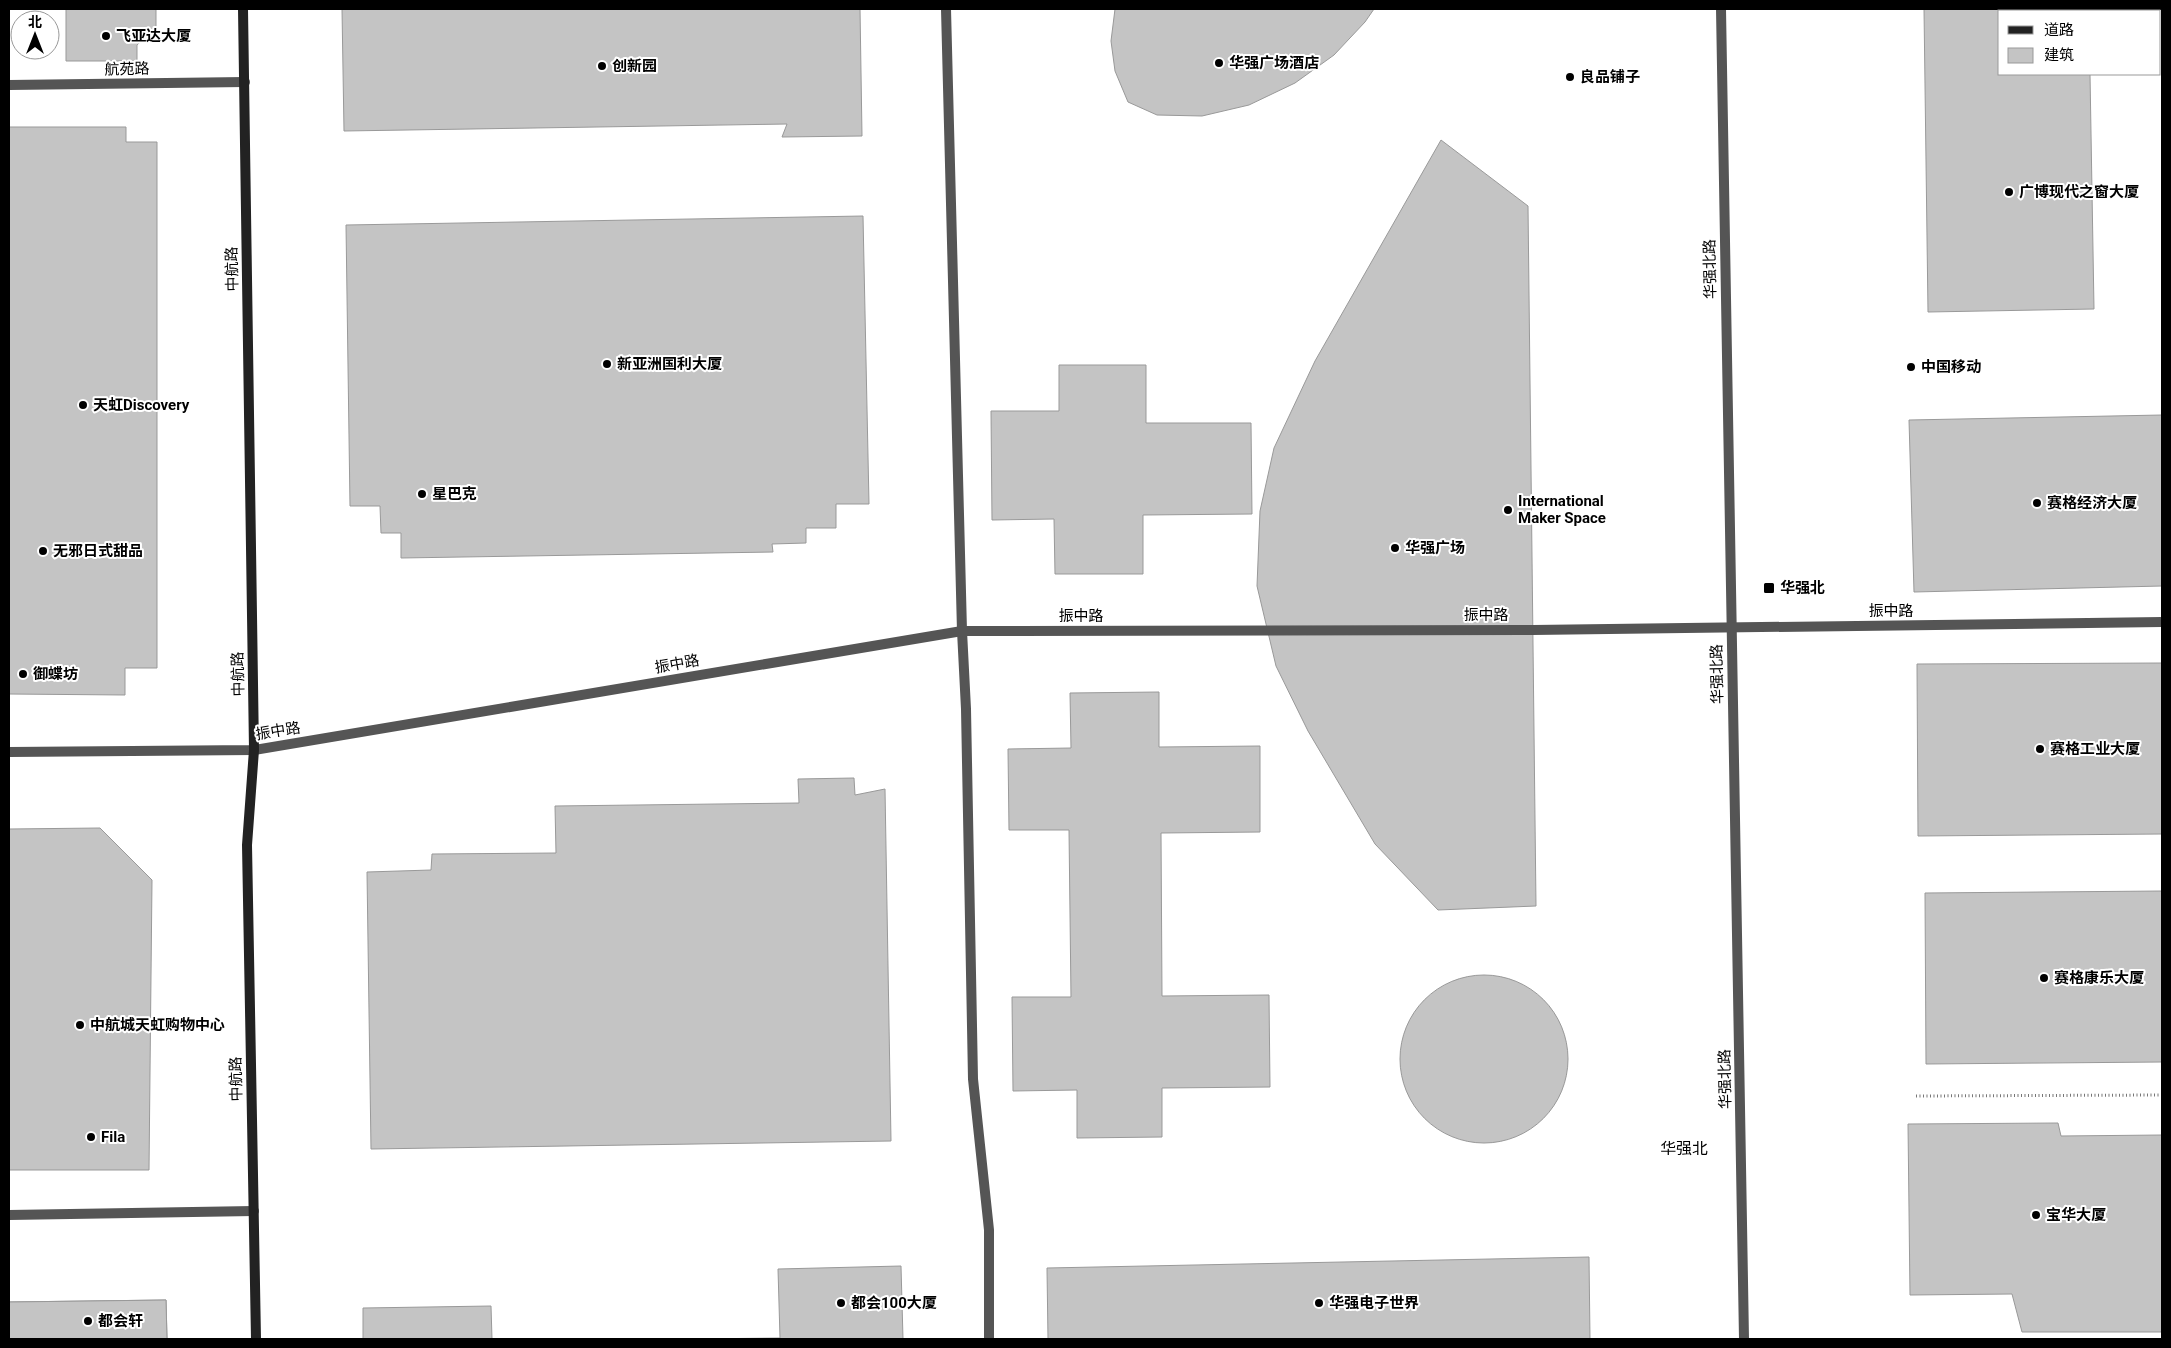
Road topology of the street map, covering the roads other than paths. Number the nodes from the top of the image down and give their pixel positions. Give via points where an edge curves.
1 (243, 9) edge
2 (946, 9) edge
3 (1721, 9) edge
4 (245, 82) junction
5 (9, 85) edge
6 (2162, 622) edge
7 (1731, 627) junction
8 (962, 631) junction
9 (254, 750) junction
10 (9, 752) edge
11 (254, 1211) junction
12 (9, 1215) edge
13 (256, 1339) edge
14 (989, 1339) edge
15 (1744, 1339) edge

1 - 4 main road, 中航路
2 - 8 street
3 - 7 street, 华强北路
4 - 5 street, 航苑路
4 - 9 main road, 中航路
6 - 7 street, 振中路
7 - 8 street, 振中路
7 - 15 street, 华强北路
8 - 9 street, 振中路
8 - 14 street via 967,719 973,1079 989,1230
9 - 10 street, 振中路
9 - 11 main road, 中航路 via 247,845
11 - 12 street
11 - 13 main road, 中航路

